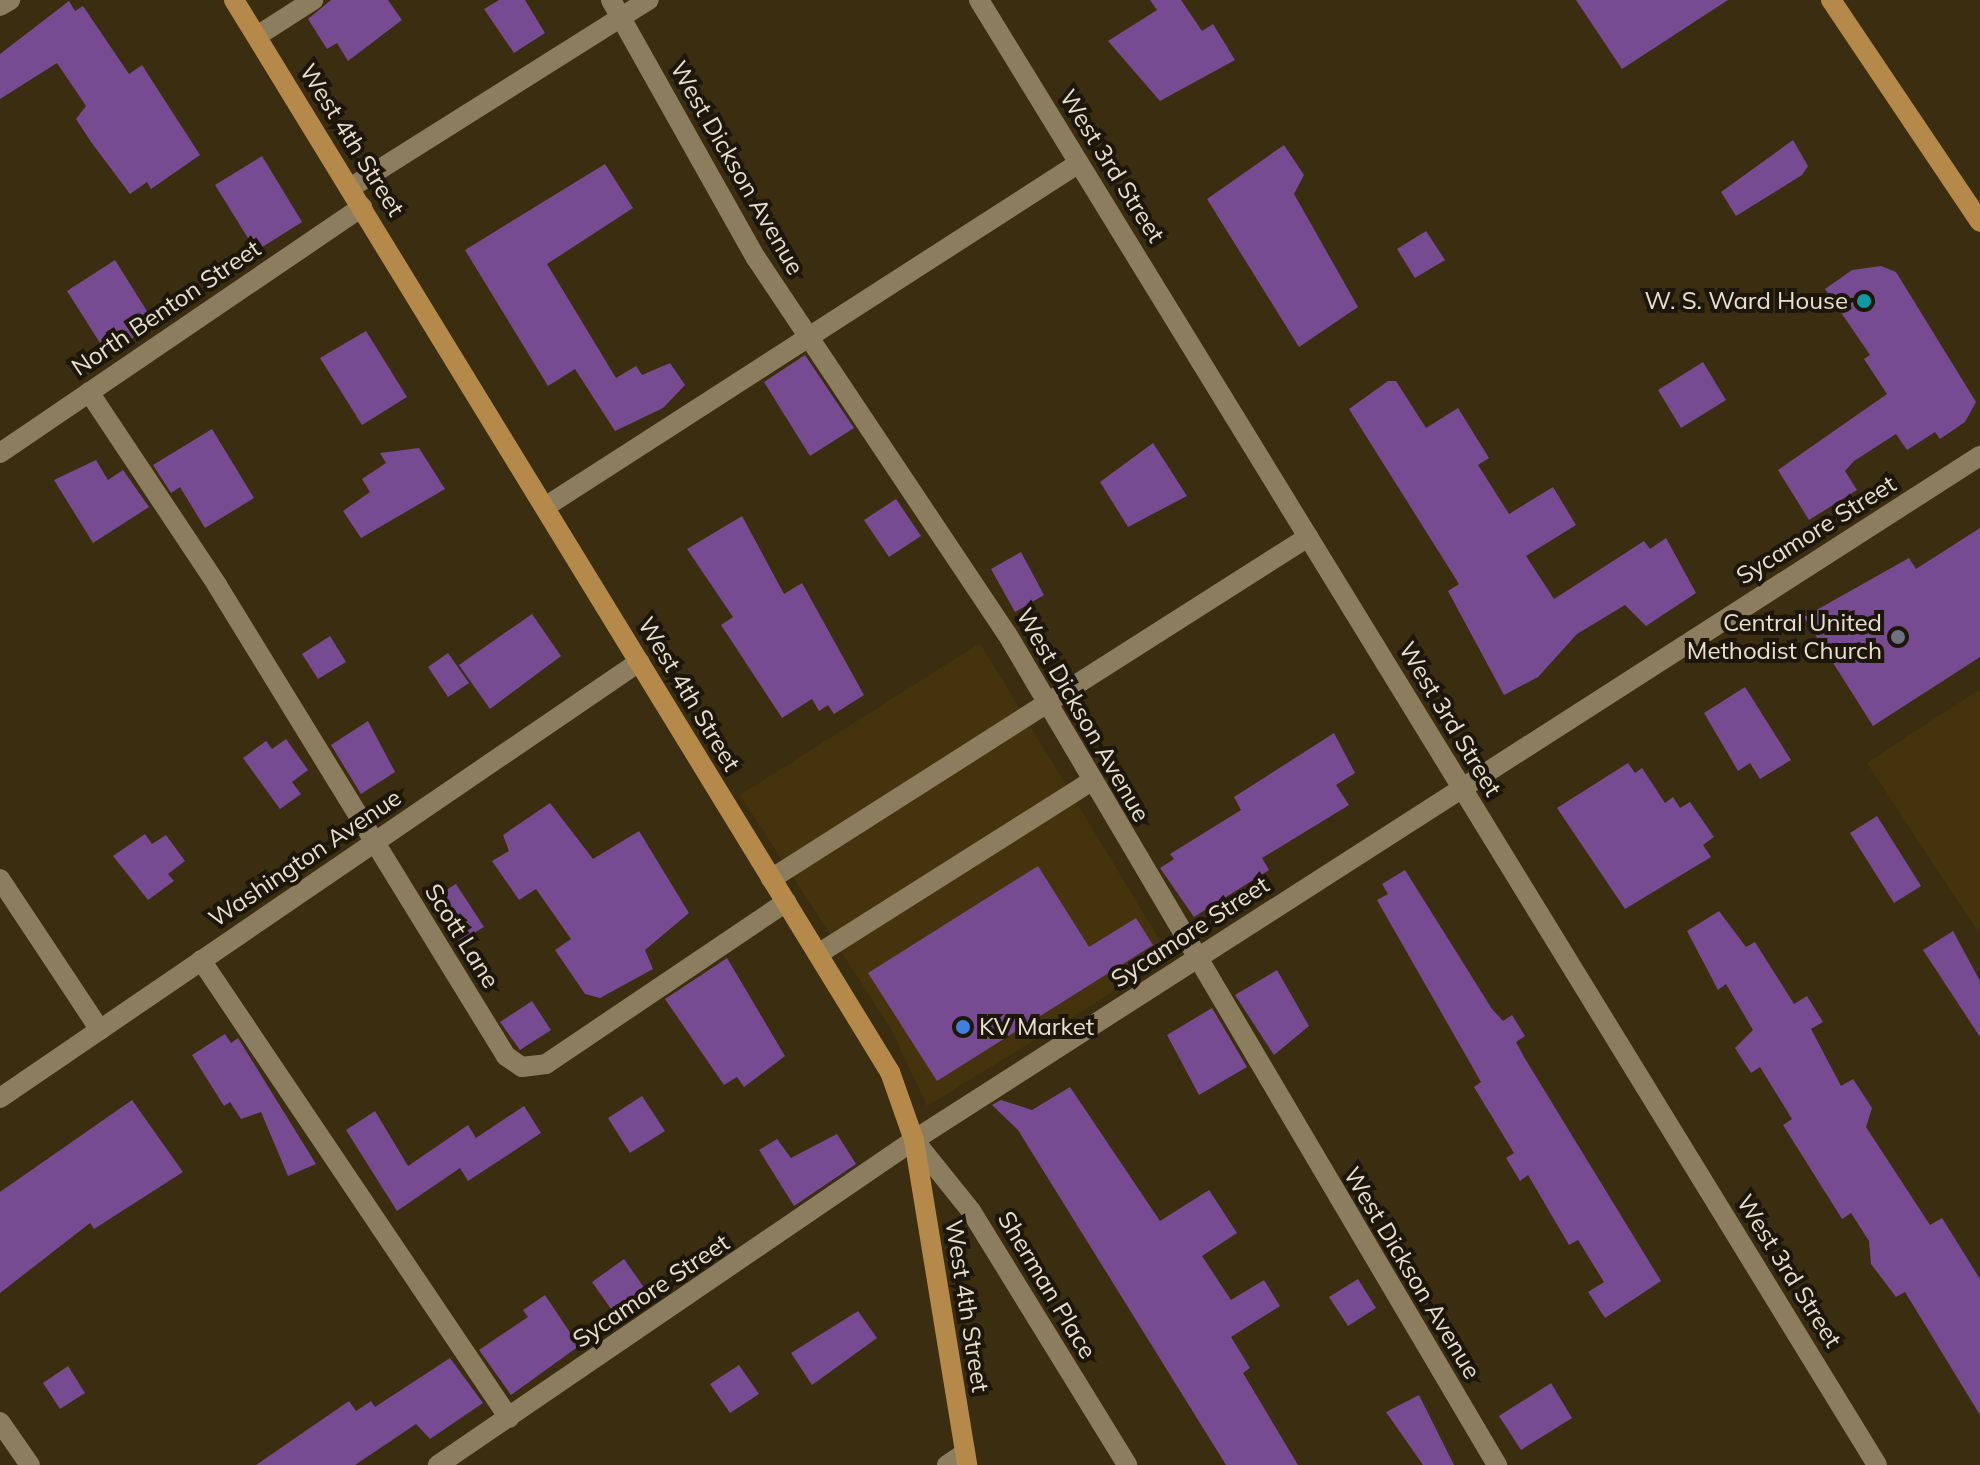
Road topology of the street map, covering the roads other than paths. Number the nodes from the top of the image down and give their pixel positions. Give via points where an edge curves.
1 (10, 0) edge
2 (234, 0) edge
3 (313, 0) edge
4 (649, 0) edge
5 (979, 0) edge
6 (1831, 0) edge
7 (0, 6) edge
8 (616, 8) edge
9 (257, 36) junction
10 (1079, 163) junction
11 (350, 188) junction
12 (362, 207) junction
13 (1980, 222) edge
14 (808, 336) junction
15 (89, 392) junction
16 (0, 453) edge
17 (1980, 456) edge
18 (545, 507) junction
19 (1308, 537) junction
20 (639, 662) junction
21 (1047, 707) junction
22 (1092, 781) junction
23 (1461, 786) junction
24 (374, 843) junction
25 (0, 879) edge
26 (771, 879) junction
27 (786, 902) junction
28 (818, 954) junction
29 (201, 960) junction
30 (1195, 960) junction
31 (100, 1030) junction
32 (0, 1098) edge
33 (914, 1140) junction
34 (509, 1418) junction
35 (0, 1422) edge
36 (966, 1459) edge
37 (30, 1465) edge
38 (438, 1465) edge
39 (947, 1465) edge
40 (1127, 1465) edge
41 (1497, 1465) edge
42 (1877, 1465) edge

1 - 7 street
2 - 9 main road, West 4th Street
3 - 9 street
4 - 8 street
5 - 10 street, West 3rd Street
6 - 13 main road
8 - 11 street
8 - 14 street, West Dickson Avenue via 756,258
9 - 11 main road, West 4th Street
10 - 14 street
10 - 19 street, West 3rd Street
11 - 12 main road, West 4th Street
12 - 15 street, North Benton Street
12 - 18 main road, West 4th Street
14 - 18 street
14 - 21 street, West Dickson Avenue via 957,554
15 - 16 street, North Benton Street
15 - 24 street, Scott Lane
17 - 23 street, Sycamore Street
18 - 20 main road, West 4th Street
19 - 21 street
19 - 23 street, West 3rd Street
20 - 24 street, Washington Avenue
20 - 26 main road, West 4th Street
21 - 22 street, West Dickson Avenue
21 - 26 street
22 - 28 street
22 - 30 street, West Dickson Avenue
23 - 30 street, Sycamore Street
23 - 42 street, West 3rd Street
24 - 27 street, Scott Lane via 506,1056 522,1067 546,1064
24 - 29 street, Washington Avenue
25 - 31 street
26 - 27 main road, West 4th Street
27 - 28 main road, West 4th Street
28 - 33 main road, West 4th Street via 890,1072
29 - 31 street, Washington Avenue
29 - 34 street
30 - 33 street, Sycamore Street
30 - 41 street, West Dickson Avenue
31 - 32 street, Washington Avenue
33 - 34 street, Sycamore Street
33 - 36 main road, West 4th Street
33 - 40 street, Sherman Place via 971,1211
34 - 38 street, Sycamore Street
35 - 37 street
36 - 39 street

